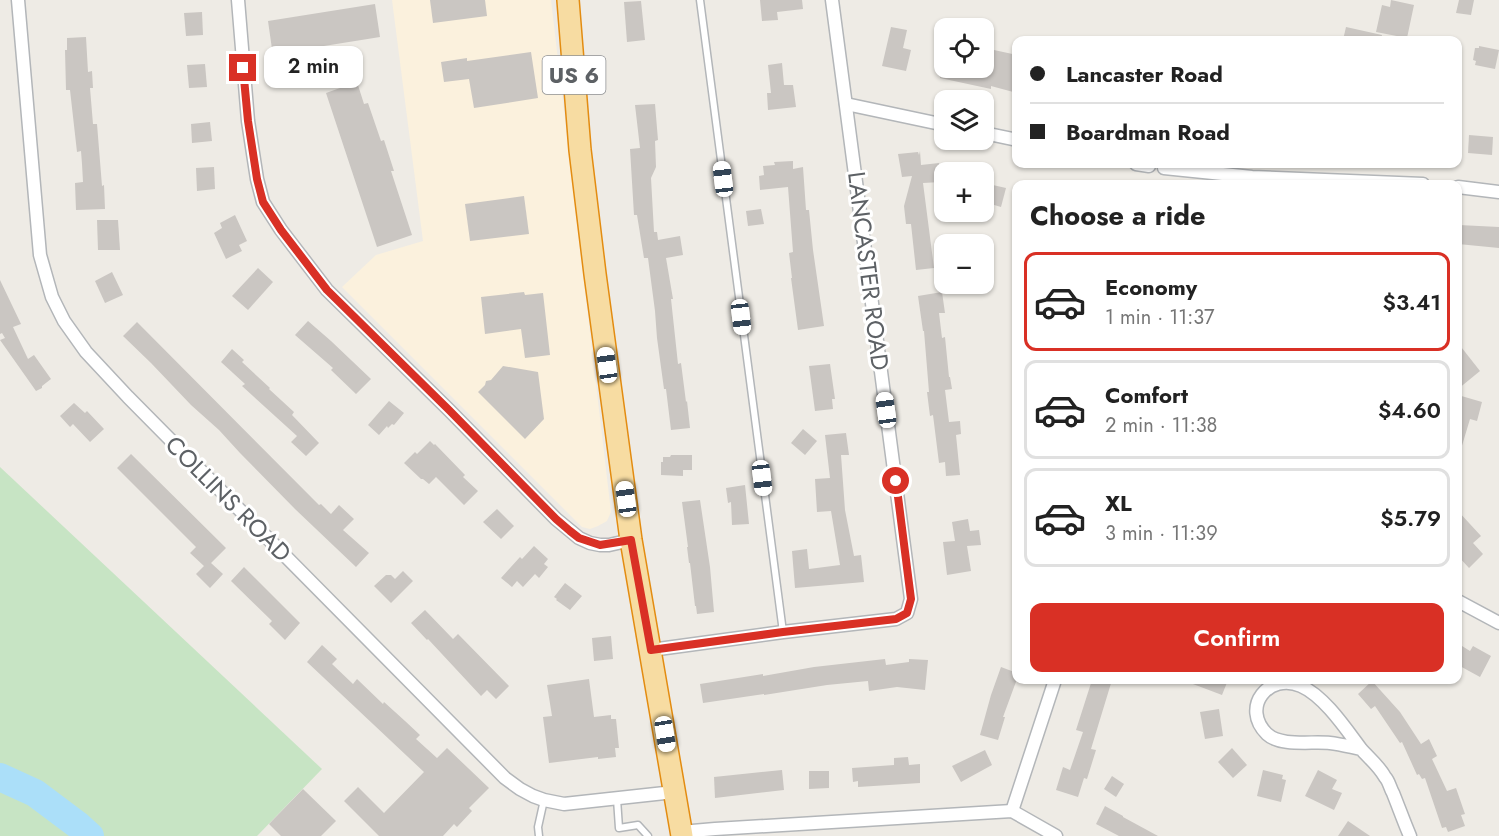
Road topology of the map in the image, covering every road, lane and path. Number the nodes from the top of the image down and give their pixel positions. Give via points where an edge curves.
1 (18, 0) edge
2 (238, 0) edge
3 (568, 0) edge
4 (700, 0) edge
5 (832, 0) edge
6 (846, 104) junction
7 (934, 122) edge
8 (994, 135) edge
9 (1012, 139) edge
10 (1164, 168) dead end
11 (1243, 180) edge
12 (1462, 187) edge
13 (1499, 192) edge
14 (631, 540) junction
15 (1462, 604) edge
16 (1499, 623) edge
17 (783, 632) junction
18 (651, 650) junction
19 (1054, 684) edge
20 (1275, 684) edge
21 (1295, 684) edge
22 (1361, 749) junction
23 (674, 792) junction
24 (617, 799) junction
25 (544, 800) junction
26 (1012, 811) junction
27 (681, 834) edge
28 (539, 836) edge
29 (648, 836) edge
30 (1056, 836) edge
31 (1410, 836) edge

1 - 25 street, COLLINS ROAD via 40,255 52,297 64,321 86,352 128,397 505,778
2 - 14 street via 257,179 263,202 281,230 327,290 556,519 590,543
3 - 14 highway, US 6 via 580,150
4 - 17 lane
5 - 6 street, LANCASTER ROAD
6 - 7 street
6 - 17 street, LANCASTER ROAD via 911,599 907,613 896,619
8 - 9 street
10 - 11 street
12 - 13 street
14 - 18 highway, US 6
15 - 16 street
17 - 18 street
18 - 23 highway, US 6
19 - 26 street
20 - 22 street via 1261,695 1256,709 1268,735 1287,742
21 - 22 street via 1319,699
22 - 31 street via 1386,777
23 - 24 street, COLLINS ROAD
23 - 27 highway, US 6
24 - 25 street, COLLINS ROAD via 564,804
24 - 29 lane via 620,828 638,825
25 - 28 lane
26 - 27 street
26 - 30 street

